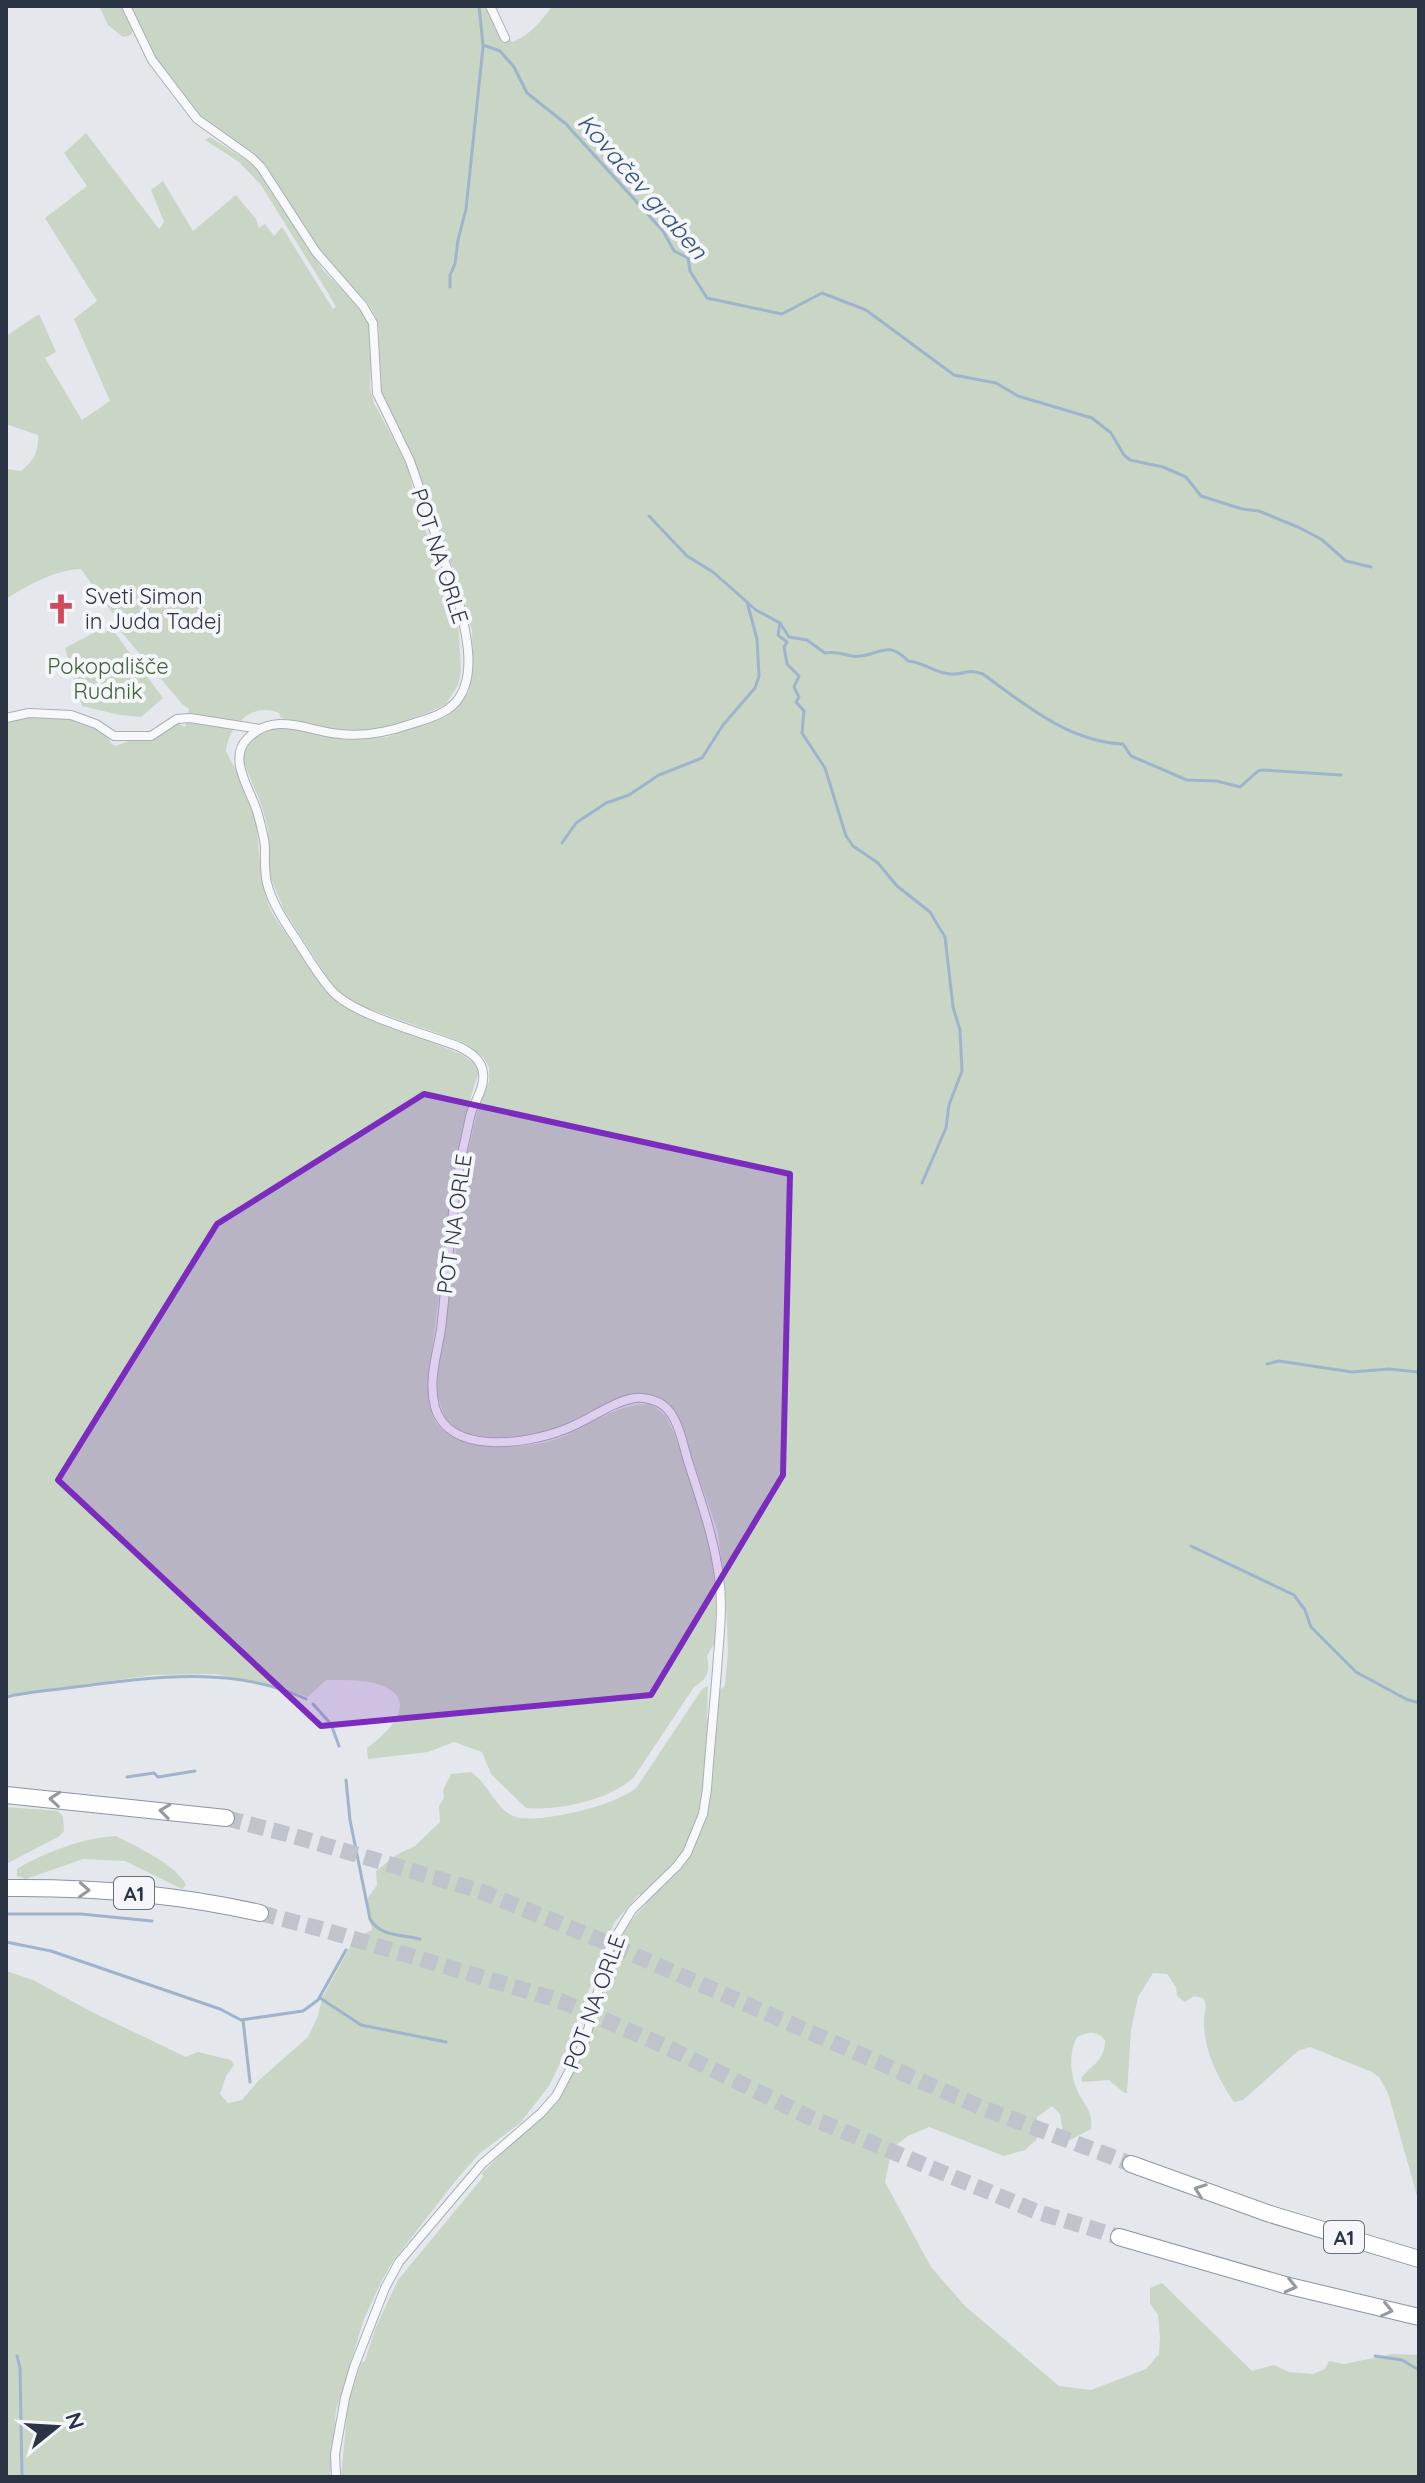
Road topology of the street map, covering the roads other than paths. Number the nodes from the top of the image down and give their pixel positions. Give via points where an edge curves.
1 (126, 6) edge
2 (490, 6) edge
3 (505, 38) dead end
4 (6, 718) edge
5 (260, 729) junction
6 (6, 1795) edge
7 (226, 1818) tunnel mouth
8 (6, 1888) edge
9 (260, 1913) tunnel mouth
10 (1131, 2164) tunnel mouth
11 (1119, 2237) tunnel mouth
12 (1419, 2259) edge
13 (1419, 2317) edge
14 (336, 2477) edge

1 - 5 street, POT NA ORLE via 152,60 197,119 261,167 316,252 369,315 375,334 377,393 410,461 465,626 464,687 446,710 388,732 364,735 292,723
2 - 3 street
4 - 5 street via 71,715 114,736 151,736 177,719 190,718
5 - 14 street, POT NA ORLE via 243,743 239,765 260,822 267,884 290,930 346,1002 460,1047 473,1054 484,1074 463,1152 433,1370 440,1420 465,1437 510,1442 566,1430 636,1398 664,1405 711,1530 721,1620 707,1789 696,1834 677,1866 620,1926 603,1967 585,2041 556,2096 482,2164 399,2262 354,2367 335,2454
7 -> 6 highway
8 -> 9 highway, A1 via 138,1893
12 -> 10 highway, A1
11 -> 13 highway

